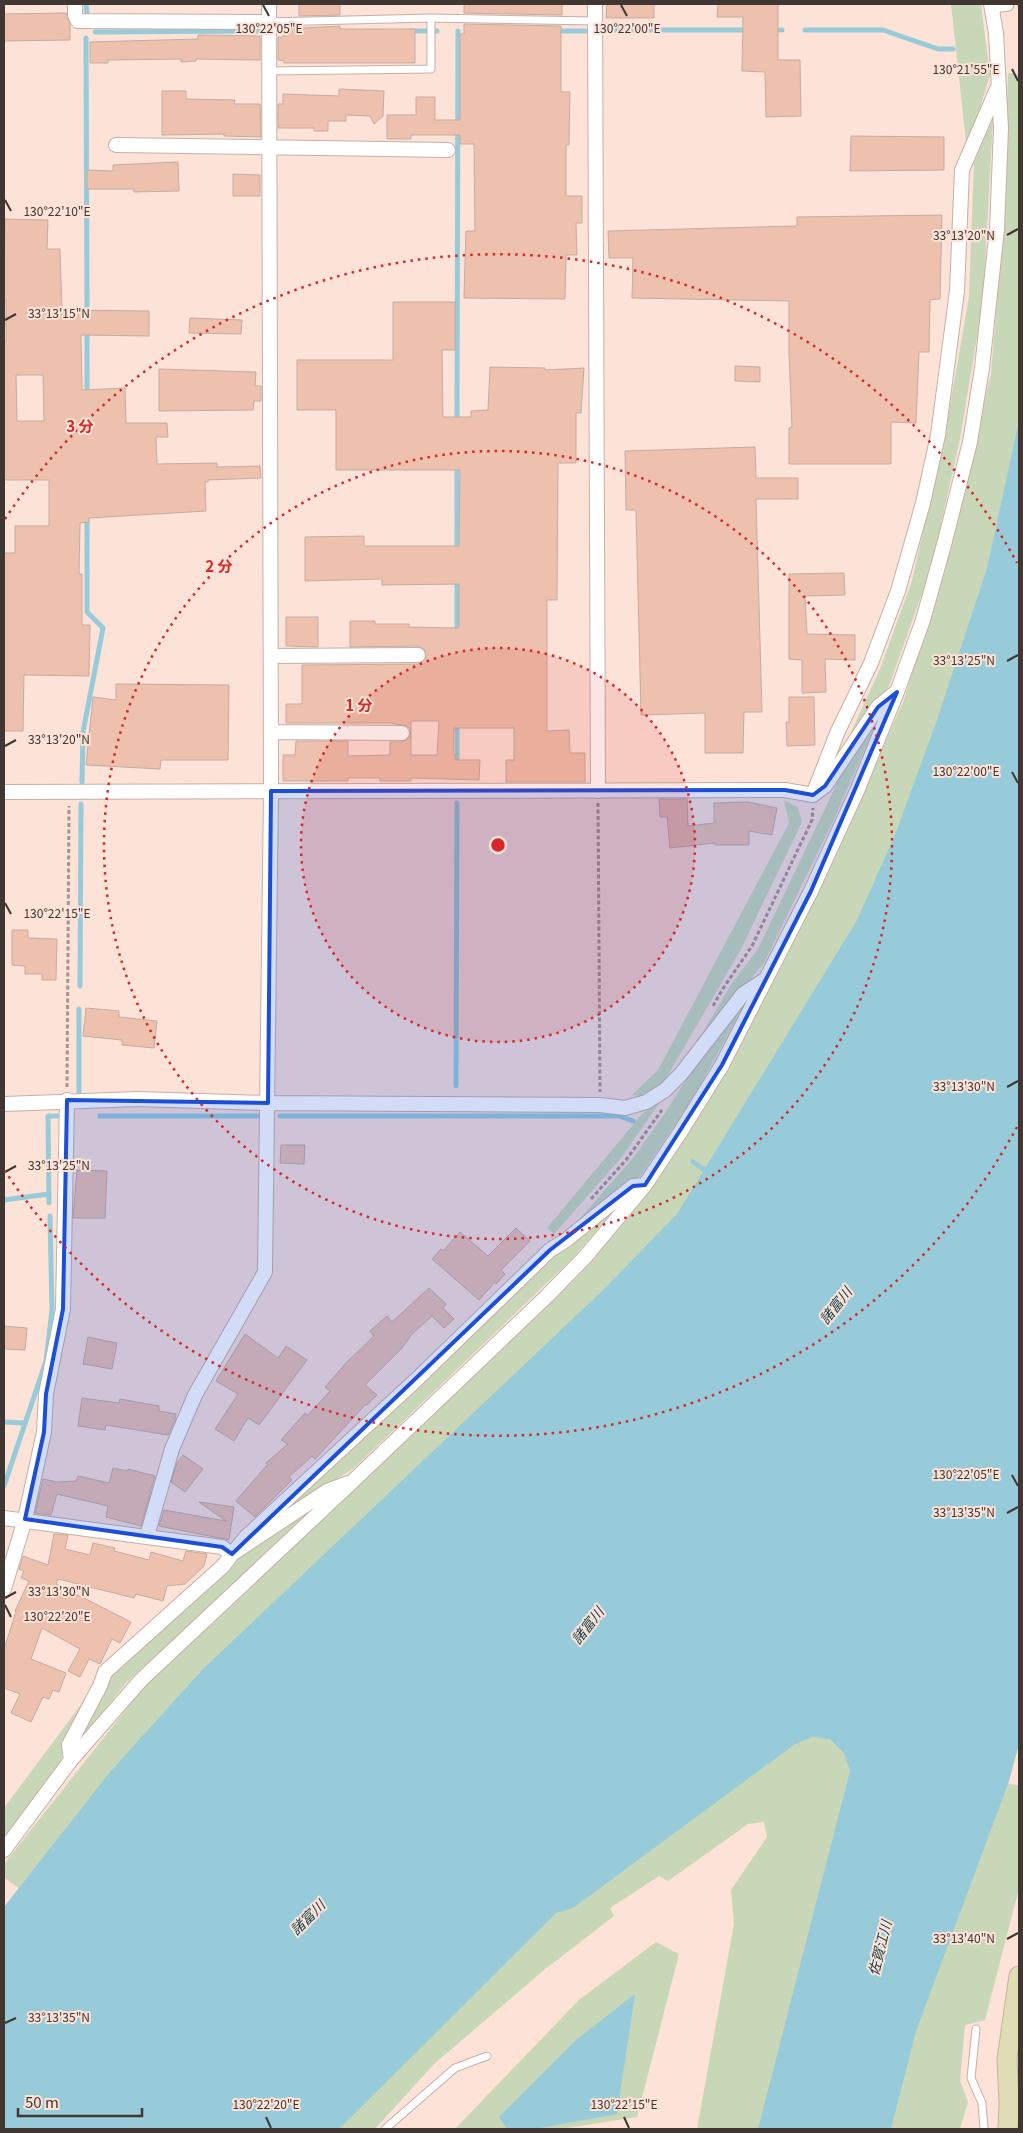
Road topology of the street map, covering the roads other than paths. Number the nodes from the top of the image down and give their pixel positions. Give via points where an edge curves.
1 (75, 4) edge
2 (269, 4) edge
3 (595, 4) edge
4 (1010, 4) edge
5 (991, 6) edge
6 (431, 18) junction
7 (595, 20) junction
8 (268, 22) junction
9 (269, 71) junction
10 (999, 84) junction
11 (116, 145) dead end
12 (270, 146) junction
13 (448, 150) dead end
14 (418, 655) dead end
15 (270, 656) junction
16 (897, 692) junction
17 (270, 732) junction
18 (402, 733) dead end
19 (271, 791) junction
20 (598, 791) junction
21 (4, 792) edge
22 (813, 795) junction
23 (766, 979) junction
24 (67, 1100) junction
25 (268, 1103) junction
26 (4, 1104) edge
27 (645, 1185) junction
28 (353, 1481) junction
29 (4, 1518) edge
30 (24, 1519) junction
31 (147, 1536) junction
32 (232, 1554) junction
33 (4, 1589) edge
34 (71, 1760) junction
35 (4, 1850) edge
36 (1019, 1976) edge
37 (976, 2029) dead end
38 (487, 2056) dead end
39 (1014, 2104) edge
40 (385, 2129) edge
41 (984, 2129) edge
42 (1008, 2129) edge

1 - 8 street via 78,21
2 - 8 street
3 - 7 street
4 - 5 lane via 1009,7
5 - 10 street
6 - 7 lane
6 - 8 lane
6 - 9 lane via 431,69
7 - 20 street
8 - 9 street
9 - 12 street
10 - 16 street via 1001,128 997,230 982,368 970,442 923,620
10 - 22 street via 962,170 957,291 938,435 923,503 898,591
11 - 12 street
12 - 13 street
12 - 15 street
14 - 15 street
15 - 17 street
16 - 22 street via 878,707 825,786
16 - 23 street via 857,791
17 - 18 street
17 - 19 street
19 - 20 street
19 - 21 street
19 - 25 street
20 - 22 street via 785,790
23 - 25 street via 743,994 665,1090 646,1102 625,1108 600,1105
23 - 27 street via 722,1065
24 - 25 street
24 - 26 street
24 - 30 street via 64,1309 46,1394 44,1432
25 - 31 street via 265,1272 195,1395 172,1449
27 - 28 street via 586,1256 547,1296
27 - 32 street via 633,1186 550,1250 416,1380 246,1537
28 - 32 street via 327,1491
28 - 34 street via 141,1680
29 - 30 street
30 - 31 street
30 - 33 street
31 - 32 street via 222,1547
32 - 34 street via 223,1566 105,1672 69,1745
34 - 35 street
36 - 39 main road via 1007,2060
37 - 41 lane via 971,2078 982,2103
38 - 40 lane via 455,2068
39 - 42 main road

